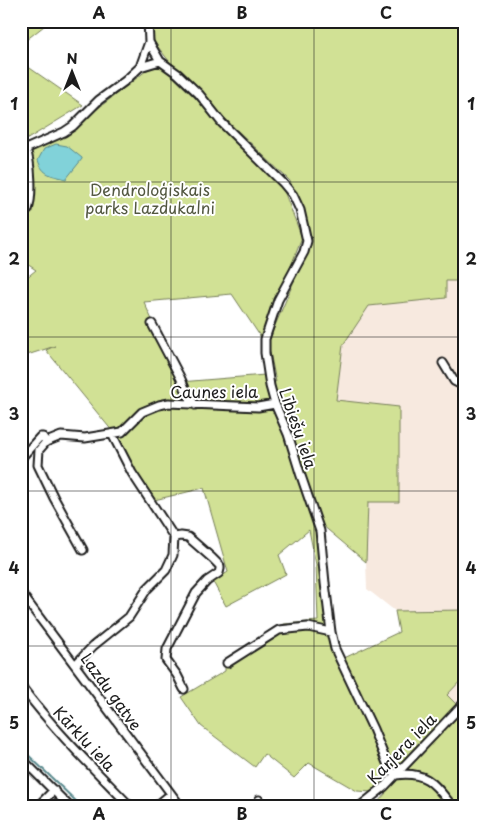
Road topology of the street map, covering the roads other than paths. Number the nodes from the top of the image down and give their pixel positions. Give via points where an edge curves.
1 (148, 21) edge
2 (150, 42) junction
3 (160, 61) junction
4 (140, 67) junction
5 (24, 150) edge
6 (21, 214) edge
7 (152, 324) dead end
8 (443, 364) dead end
9 (464, 386) edge
10 (274, 404) junction
11 (195, 405) junction
12 (112, 434) junction
13 (46, 442) junction
14 (21, 458) edge
15 (174, 537) junction
16 (83, 550) dead end
17 (21, 593) edge
18 (331, 632) junction
19 (226, 663) dead end
20 (76, 664) junction
21 (21, 686) edge
22 (184, 689) dead end
23 (462, 704) edge
24 (21, 758) edge
25 (396, 775) junction
26 (54, 790) junction
27 (171, 794) junction
28 (259, 800) dead end
29 (37, 807) edge
30 (70, 807) edge
31 (131, 807) edge
32 (155, 807) edge
33 (181, 807) edge
34 (265, 807) edge
35 (359, 807) edge
36 (453, 807) edge

1 - 2 street, Lībiešu iela
2 - 3 street, Lībiešu iela
2 - 4 street
3 - 4 street
3 - 10 street, Lībiešu iela via 199,94 222,123 283,182 300,210 307,241 278,300 265,339
4 - 5 street via 64,132
5 - 6 street via 29,158 30,202 28,210
7 - 11 street
8 - 9 street via 454,381
10 - 11 street, Caunes iela
10 - 18 street, Lībiešu iela via 288,434 320,531
11 - 12 street, Caunes iela via 160,404 142,412 122,432
12 - 13 street, Caunes iela via 76,438 61,436
12 - 15 street via 132,473
13 - 14 street, Caunes iela via 40,437
13 - 16 street via 40,450 38,465
15 - 20 street via 173,555 166,570 147,589 128,617
15 - 22 street via 188,537 220,566 218,573 196,593 167,649 166,660
17 - 20 street, Lazdu gatve
18 - 19 street via 308,627 279,630
18 - 25 street, Lībiešu iela via 335,648 389,768
20 - 27 street, Lazdu gatve
21 - 31 street, Kārklu iela
23 - 25 street, Karjera iela
24 - 26 street
25 - 35 street, Karjera iela
25 - 36 street via 411,773 425,778 440,789
26 - 29 street
26 - 30 street
27 - 32 street
27 - 33 street, Lazdu gatve
28 - 34 street

